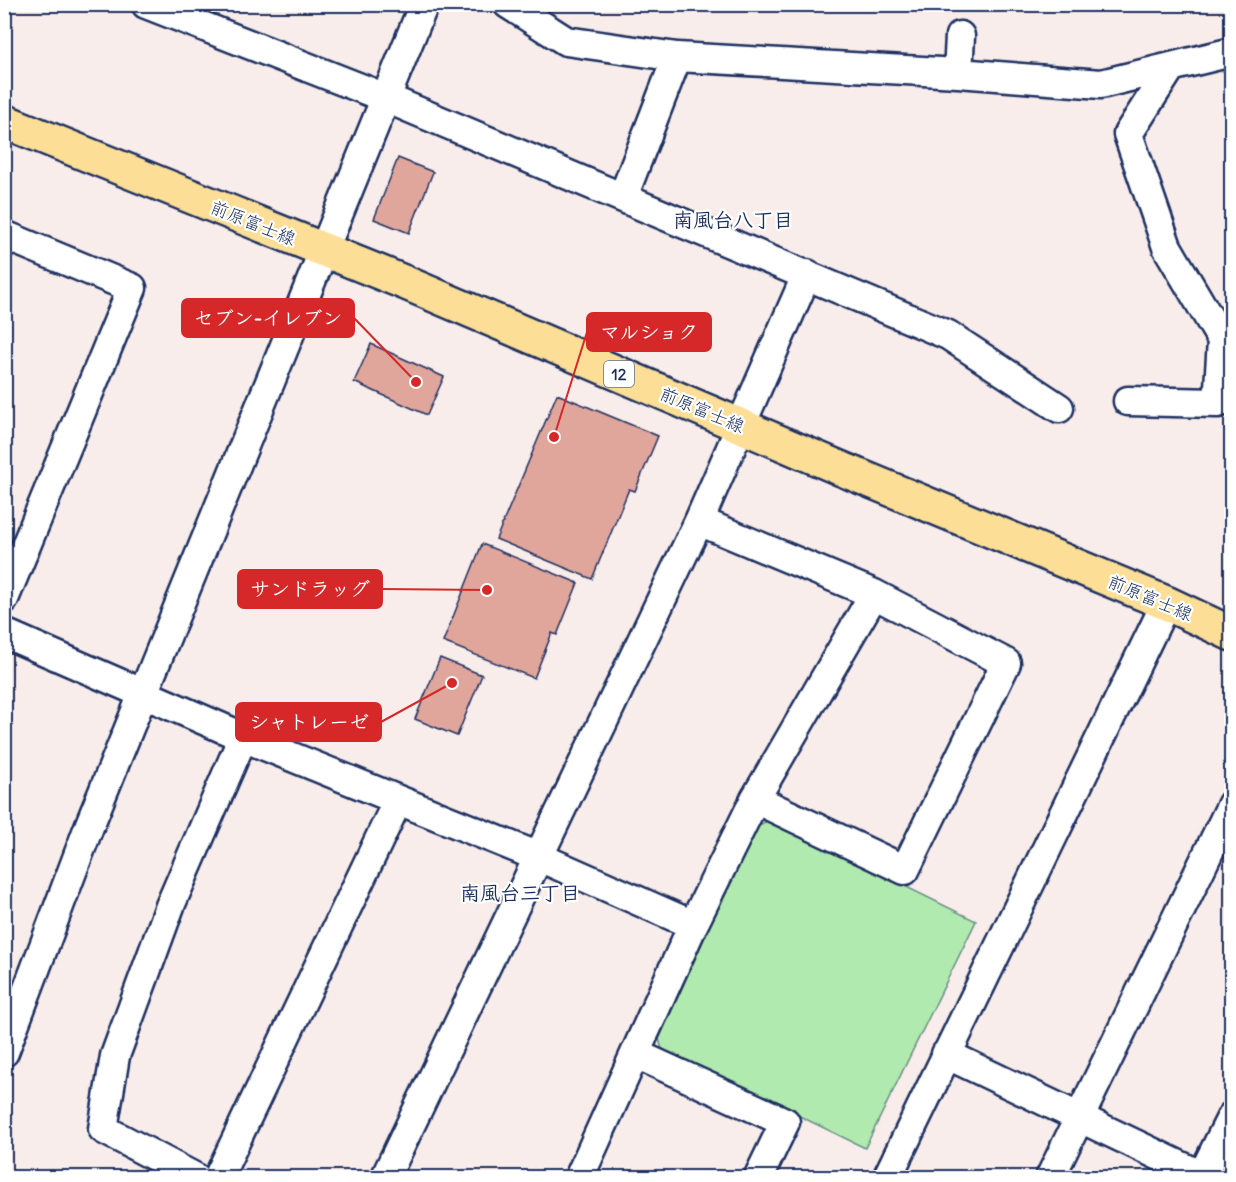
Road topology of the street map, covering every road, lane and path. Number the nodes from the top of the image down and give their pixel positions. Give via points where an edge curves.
1 (146, 4) edge
2 (424, 4) edge
3 (508, 4) edge
4 (960, 36) dead end
5 (1232, 52) edge
6 (677, 57) junction
7 (1172, 67) junction
8 (958, 73) junction
9 (386, 98) junction
10 (4, 120) edge
11 (623, 197) junction
12 (4, 235) edge
13 (323, 251) junction
14 (807, 274) junction
15 (1226, 367) edge
16 (1128, 400) dead end
17 (1059, 408) dead end
18 (740, 426) junction
19 (699, 521) junction
20 (874, 594) junction
21 (4, 599) edge
22 (1166, 603) junction
23 (4, 633) edge
24 (1232, 634) edge
25 (143, 693) junction
26 (243, 737) junction
27 (755, 799) junction
28 (398, 800) junction
29 (1232, 804) edge
30 (539, 856) junction
31 (693, 925) junction
32 (4, 1052) edge
33 (636, 1054) junction
34 (946, 1054) junction
35 (1232, 1116) edge
36 (1080, 1117) junction
37 (1203, 1177) edge
38 (196, 1178) edge
39 (218, 1178) edge
40 (385, 1178) edge
41 (579, 1178) edge
42 (758, 1178) edge
43 (886, 1178) edge
44 (1050, 1178) edge

1 - 9 street
2 - 9 street
3 - 6 street via 566,41
4 - 8 street
5 - 7 street
6 - 8 street
6 - 11 street
7 - 8 street via 1101,84
7 - 15 street via 1128,134 1167,247 1222,340
9 - 11 street
9 - 13 street
10 - 13 main road, 前原富士線 / 12
11 - 14 street
12 - 21 street via 132,288
13 - 18 main road, 前原富士線 / 12
13 - 25 street
14 - 17 street via 948,335
14 - 18 street
15 - 16 street via 1218,403
18 - 19 street
18 - 22 main road, 前原富士線 / 12
19 - 20 street
19 - 30 street
20 - 27 street
20 - 27 street via 1005,663 905,870
22 - 24 main road, 前原富士線 / 12
22 - 34 street
23 - 25 street
25 - 26 street
25 - 32 street
26 - 28 street
26 - 38 street via 170,906 115,1056 103,1130
27 - 31 street
28 - 30 street
28 - 39 street
29 - 36 street
30 - 31 street
30 - 40 street
31 - 33 street
33 - 41 street
33 - 42 street via 784,1122
34 - 36 street
34 - 43 street
35 - 37 street
36 - 37 street
36 - 44 street

